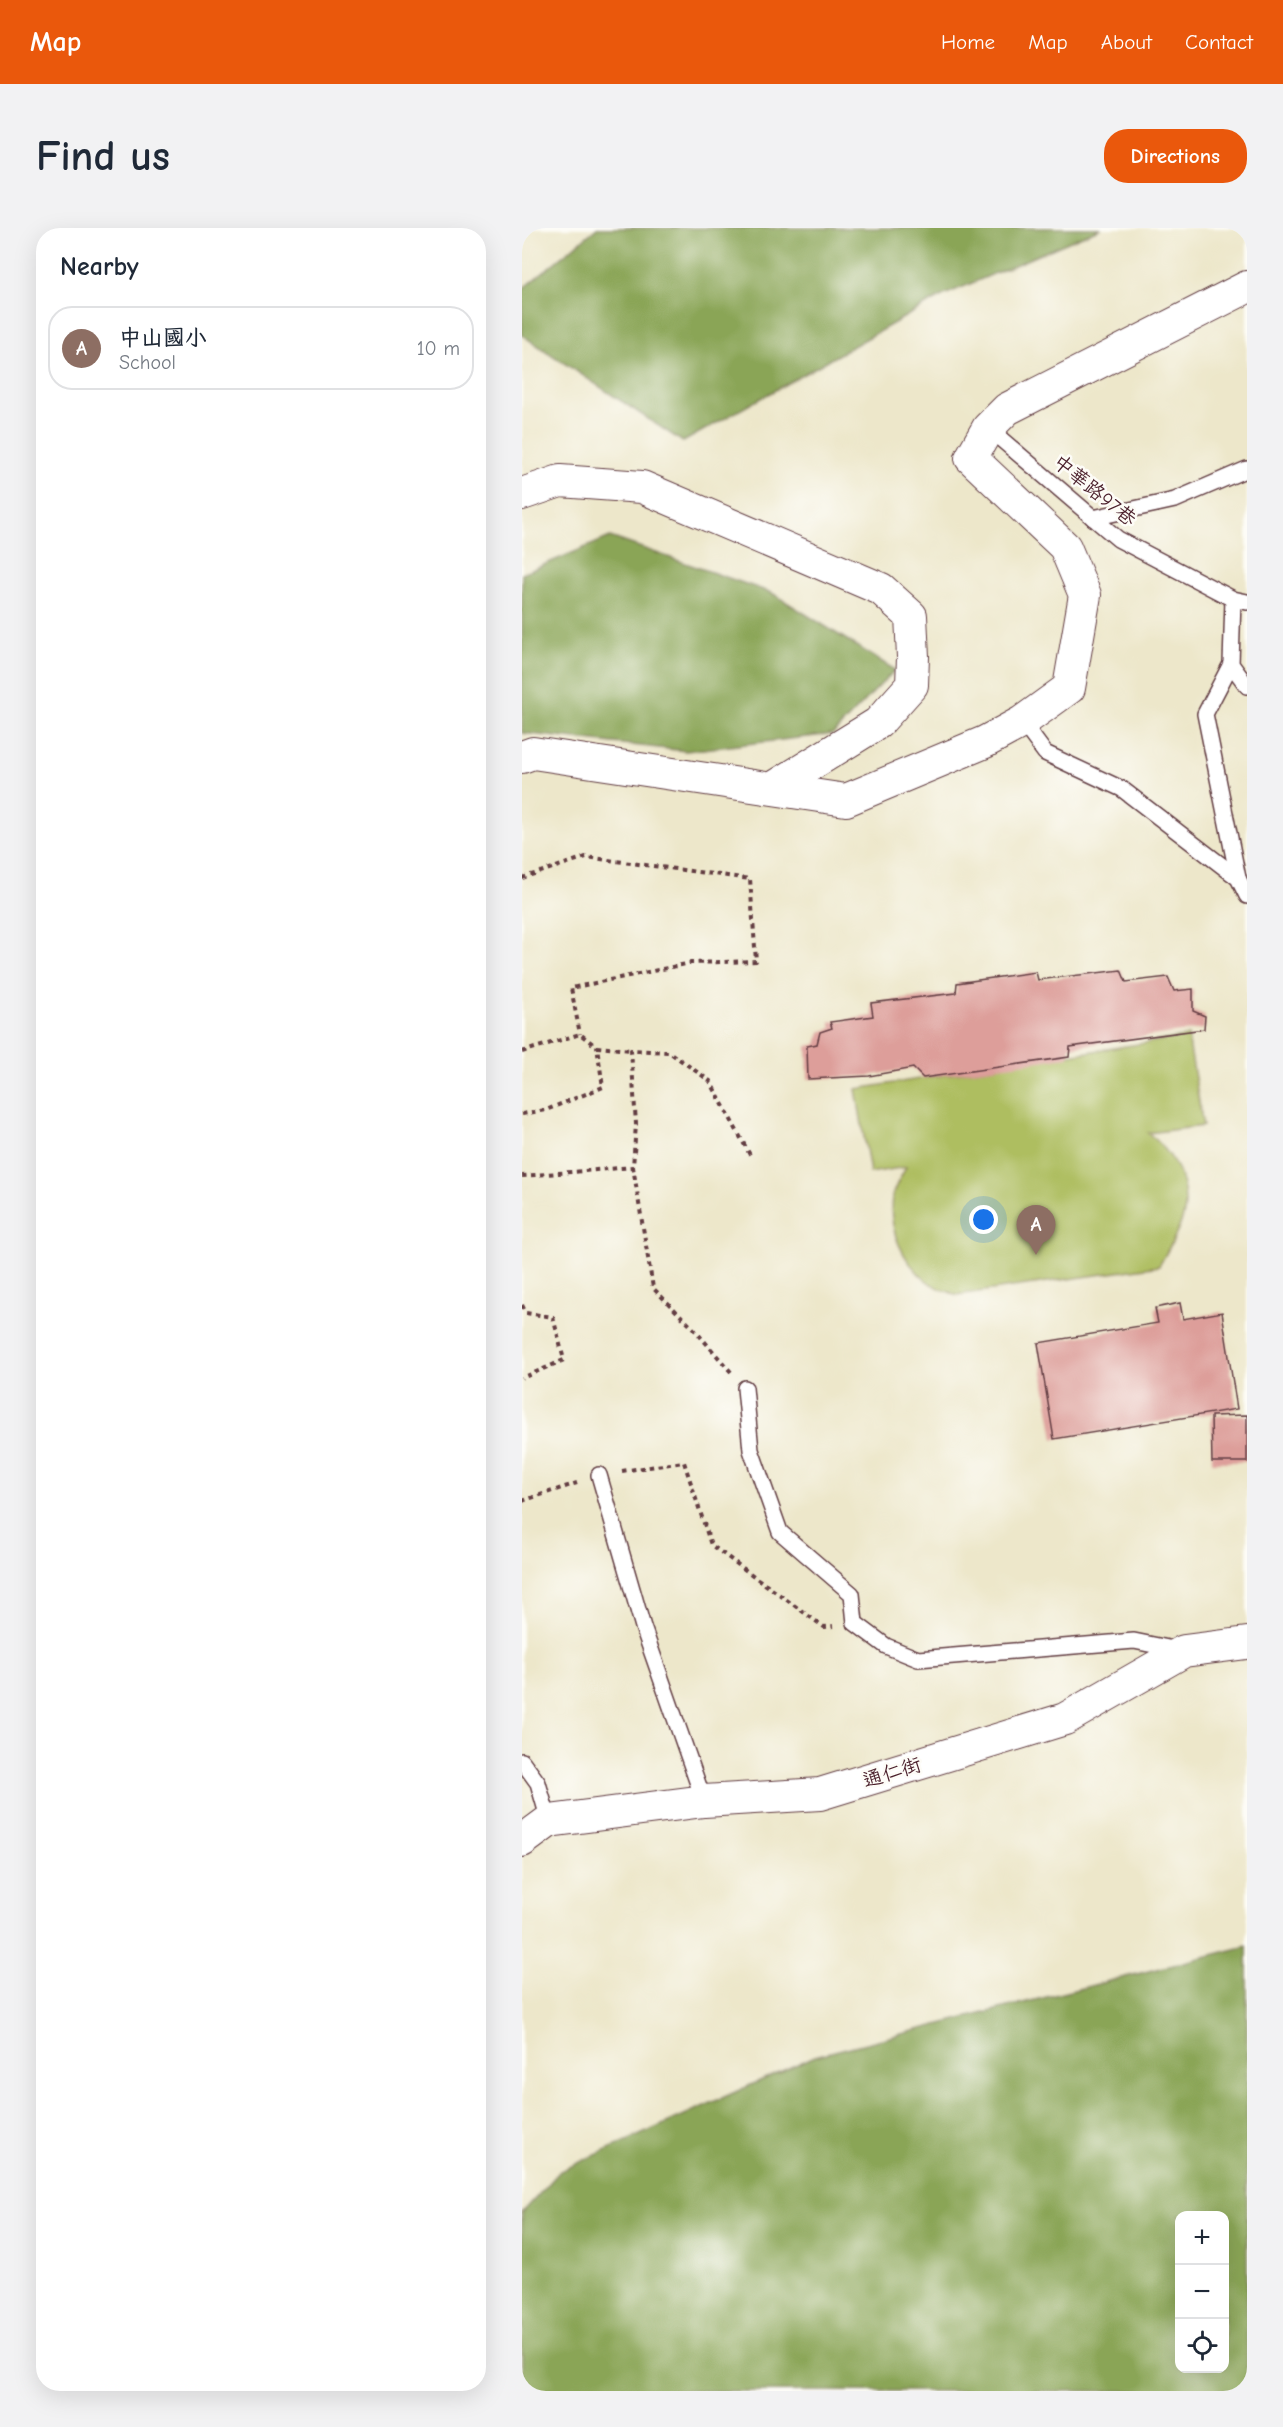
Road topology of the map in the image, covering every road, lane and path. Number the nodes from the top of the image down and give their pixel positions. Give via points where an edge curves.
1 (1247, 287) edge
2 (988, 428) junction
3 (1247, 469) edge
4 (522, 494) edge
5 (1093, 518) junction
6 (1240, 600) edge
7 (1231, 664) junction
8 (1247, 686) edge
9 (1022, 722) junction
10 (522, 757) edge
11 (773, 788) junction
12 (522, 878) edge
13 (1238, 878) junction
14 (1247, 896) edge
15 (580, 1034) junction
16 (597, 1047) junction
17 (631, 1050) junction
18 (522, 1052) edge
19 (522, 1114) edge
20 (750, 1155) dead end
21 (633, 1167) junction
22 (522, 1176) edge
23 (522, 1305) edge
24 (522, 1378) edge
25 (745, 1388) joint
26 (599, 1475) junction
27 (522, 1501) edge
28 (855, 1623) junction
29 (1247, 1643) edge
30 (1184, 1651) junction
31 (522, 1761) edge
32 (704, 1801) junction
33 (549, 1821) junction
34 (522, 1840) edge

1 - 2 street via 1007,409
2 - 5 lane, 中華路97巷
2 - 9 street via 971,458 1065,547 1085,595 1068,688
3 - 5 lane via 1175,500
4 - 11 street via 560,481 642,487 882,589 910,616 912,685 878,723
5 - 6 lane, 中華路97巷 via 1118,539
6 - 7 lane
7 - 8 lane
7 - 13 lane via 1205,714
9 - 11 street via 985,742 846,800
9 - 13 lane via 1045,753 1122,789
10 - 11 street via 533,753
12 - 15 path via 586,856 750,879 756,961 691,963 571,988
13 - 14 lane
15 - 16 path
15 - 18 path
16 - 17 path
16 - 19 path via 603,1087 546,1110
17 - 20 path via 669,1052 710,1081
17 - 21 path via 636,1124
21 - 22 path
21 - 25 path via 653,1288
23 - 24 path via 526,1313 553,1317 564,1360
25 - 28 lane via 751,1450 780,1532 852,1594
26 - 27 path
26 - 28 path via 684,1462 711,1545 824,1627
26 - 32 lane via 643,1628
28 - 30 lane via 886,1646 918,1659 1134,1641
29 - 30 street, 通仁街
30 - 32 street, 通仁街 via 1065,1719 820,1794
31 - 33 lane via 538,1784
32 - 33 street, 通仁街
33 - 34 street, 通仁街

